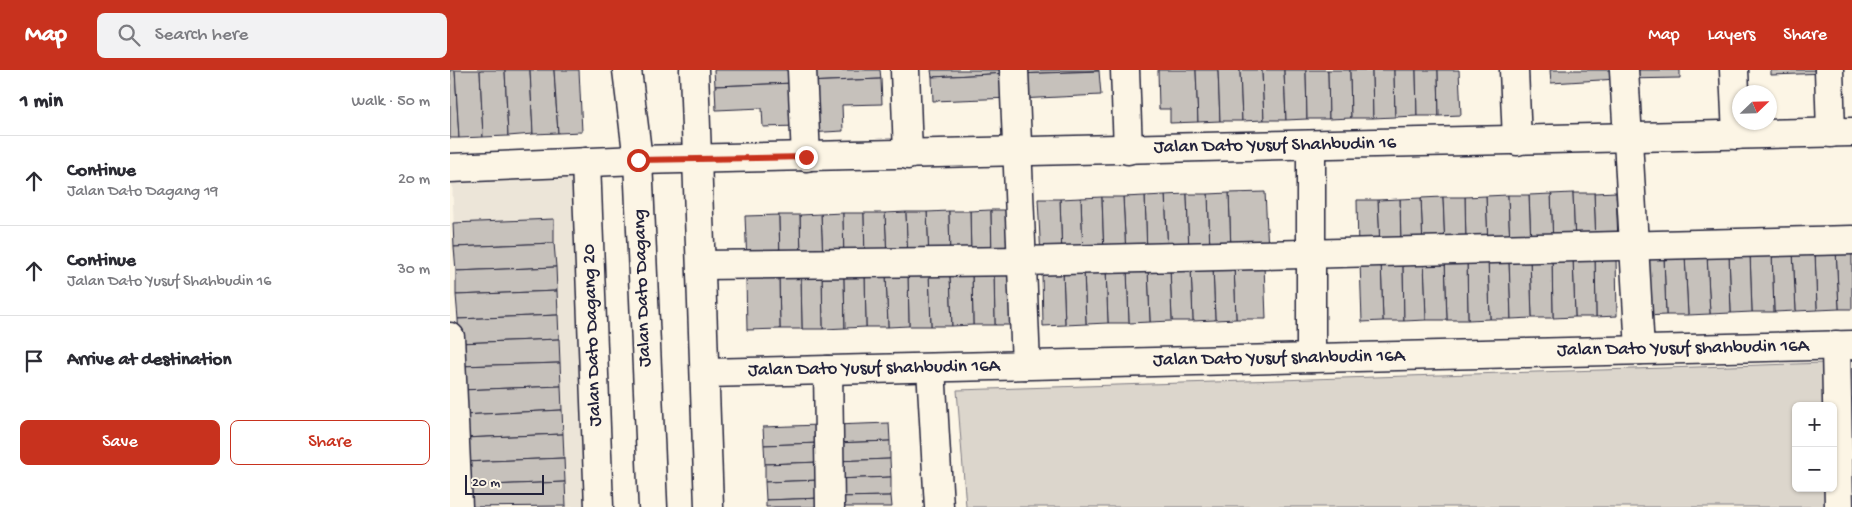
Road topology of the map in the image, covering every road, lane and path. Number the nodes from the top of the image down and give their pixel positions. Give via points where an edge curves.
1 (627, 70) edge
2 (694, 70) edge
3 (802, 70) edge
4 (904, 70) edge
5 (1014, 70) edge
6 (1124, 70) edge
7 (1514, 70) edge
8 (1624, 70) edge
9 (1734, 70) edge
10 (1829, 70) edge
11 (1842, 133) edge
12 (1737, 135) junction
13 (1627, 138) junction
14 (1517, 140) junction
15 (1311, 146) junction
16 (1128, 150) junction
17 (1019, 152) junction
18 (908, 155) junction
19 (806, 157) junction
20 (638, 160) junction
21 (698, 160) junction
22 (586, 162) junction
23 (450, 168) edge
24 (1852, 240) edge
25 (1634, 245) junction
26 (1311, 254) junction
27 (1023, 261) junction
28 (702, 265) junction
29 (450, 337) edge
30 (1844, 345) edge
31 (1640, 350) junction
32 (1311, 358) junction
33 (1026, 365) junction
34 (931, 368) junction
35 (828, 370) junction
36 (705, 373) junction
37 (458, 507) edge
38 (599, 507) edge
39 (653, 507) edge
40 (709, 507) edge
41 (830, 507) edge
42 (939, 507) edge
43 (1839, 507) edge

1 - 20 street, Jalan Dato Dagang
2 - 21 street
3 - 19 street
4 - 18 street
5 - 17 street
6 - 16 street
7 - 14 street
8 - 13 street
9 - 12 street
10 - 11 street
11 - 12 street, Jalan Dato Yusuf Shahbudin 16
12 - 13 street, Jalan Dato Yusuf Shahbudin 16
13 - 14 street, Jalan Dato Yusuf Shahbudin 16
13 - 25 street
14 - 15 street, Jalan Dato Yusuf Shahbudin 16
15 - 16 street, Jalan Dato Yusuf Shahbudin 16
15 - 26 street
16 - 17 street, Jalan Dato Yusuf Shahbudin 16
17 - 18 street, Jalan Dato Yusuf Shahbudin 16
17 - 27 street
18 - 19 street, Jalan Dato Yusuf Shahbudin 16
19 - 21 street, Jalan Dato Yusuf Shahbudin 16
20 - 21 street, Jalan Dato Yusuf Shahbudin 16
20 - 22 street, Jalan Dato Yusuf Shahbudin 16
20 - 39 street, Jalan Dato Dagang
21 - 28 street
22 - 23 street, Jalan Dato Yusuf Shahbudin 16
22 - 38 street, Jalan Dato Dagang 20
24 - 25 street
25 - 26 street
25 - 31 street
26 - 27 street
26 - 32 street
27 - 28 street
27 - 33 street
28 - 36 street
29 - 37 street
30 - 31 street, Jalan Dato Yusuf shahbudin 16A
30 - 43 street
31 - 32 street, Jalan Dato Yusuf shahbudin 16A
32 - 33 street, Jalan Dato Yusuf shahbudin 16A
33 - 34 street, Jalan Dato Yusuf shahbudin 16A
34 - 35 street, Jalan Dato Yusuf shahbudin 16A
34 - 42 street
35 - 36 street, Jalan Dato Yusuf shahbudin 16A
35 - 41 street
36 - 40 street

